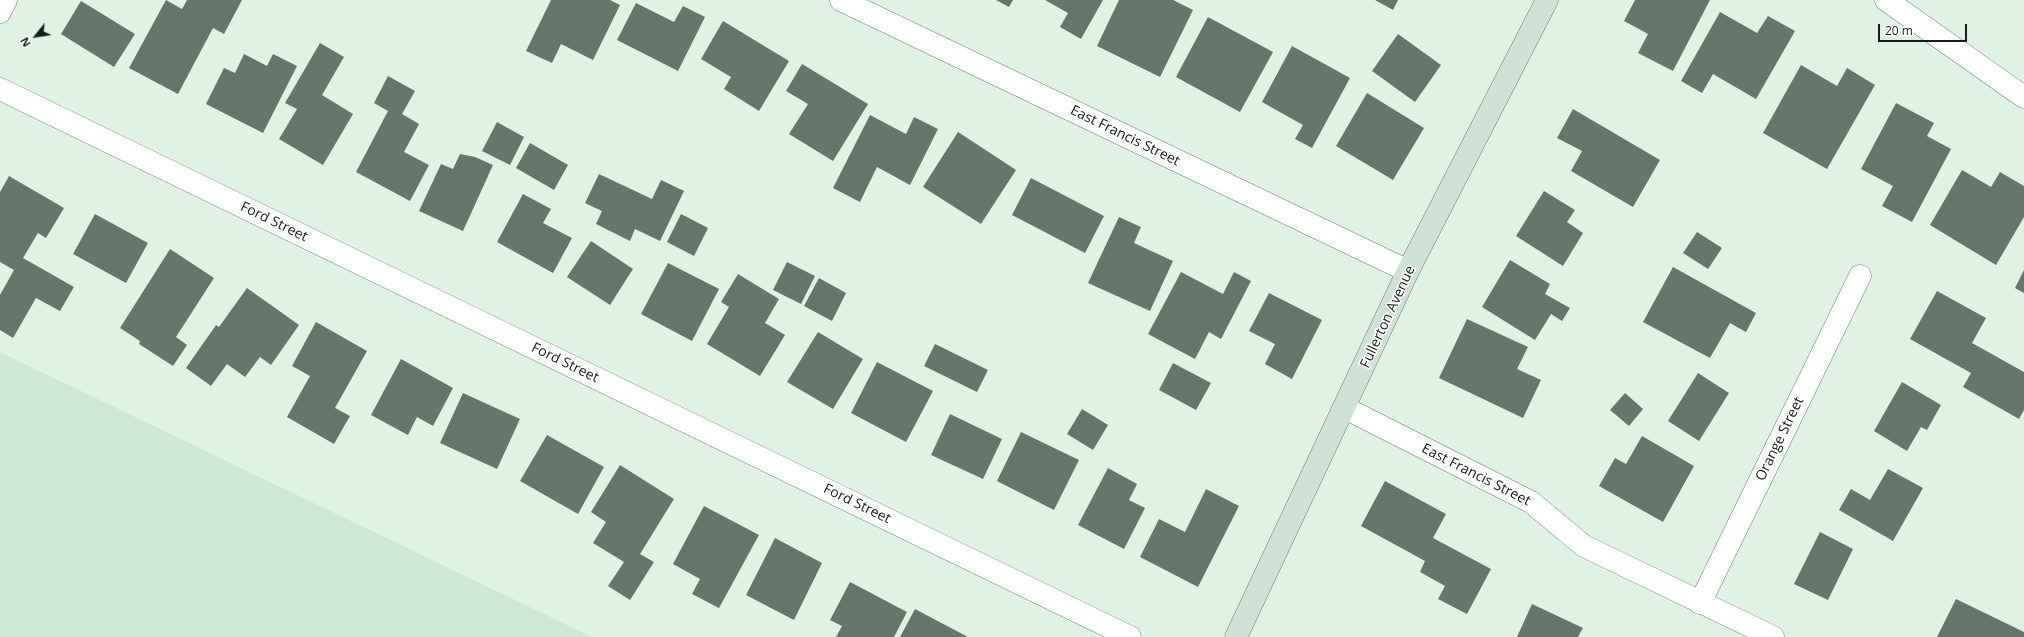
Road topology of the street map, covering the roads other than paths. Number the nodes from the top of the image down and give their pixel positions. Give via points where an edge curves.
1 (6, 0) edge
2 (841, 0) edge
3 (1547, 0) edge
4 (1886, 0) edge
5 (0, 12) edge
6 (0, 89) edge
7 (2024, 97) edge
8 (1408, 271) junction
9 (1860, 276) dead end
10 (1345, 408) junction
11 (1700, 603) junction
12 (1130, 637) edge
13 (1236, 637) edge
14 (1773, 637) edge

1 - 5 street
2 - 8 street, East Francis Street
3 - 8 main road, Fullerton Avenue
4 - 7 street
6 - 12 street, Ford Street
8 - 10 main road, Fullerton Avenue
9 - 11 street, Orange Street
10 - 11 street, East Francis Street via 1531,502 1584,546
10 - 13 main road, Fullerton Avenue
11 - 14 street, East Francis Street

